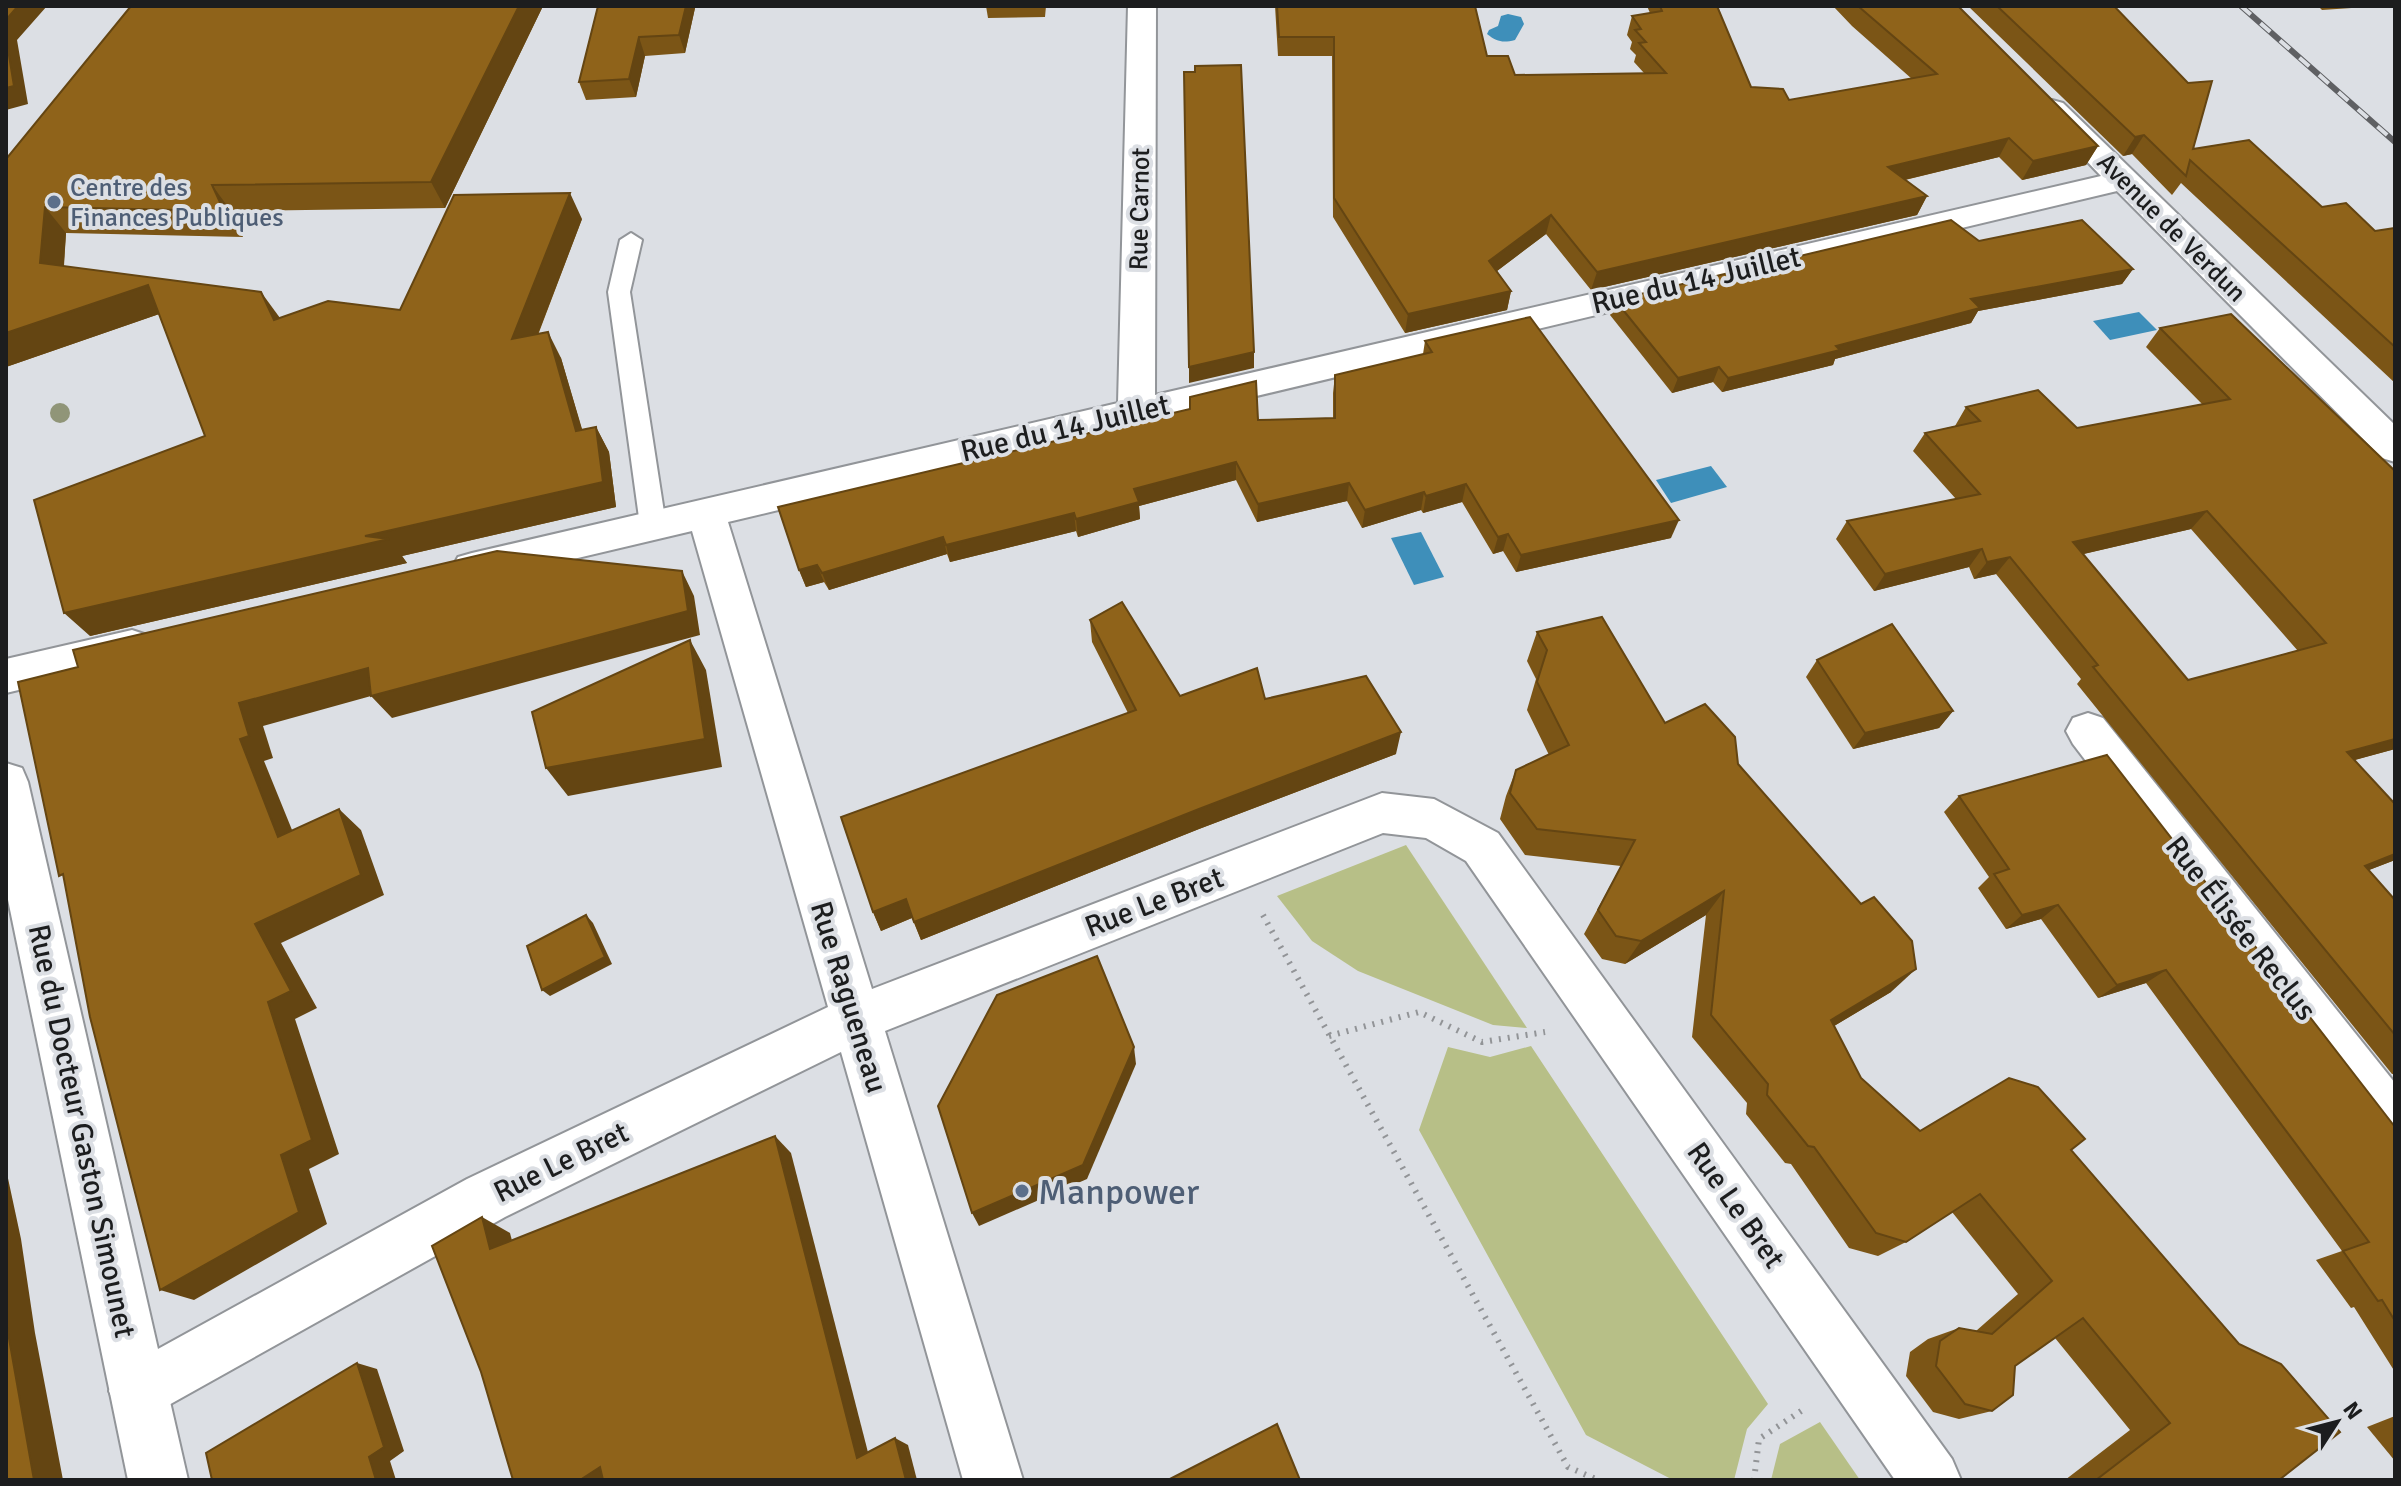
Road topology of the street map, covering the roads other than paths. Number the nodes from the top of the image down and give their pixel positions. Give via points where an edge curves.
1 (1142, 6) edge
2 (2025, 82) edge
3 (2124, 180) junction
4 (631, 240) dead end
5 (1136, 412) junction
6 (2395, 448) edge
7 (706, 513) junction
8 (653, 525) junction
9 (438, 576) edge
10 (162, 640) edge
11 (6, 676) edge
12 (2088, 731) dead end
13 (6, 782) edge
14 (856, 1019) junction
15 (2395, 1125) edge
16 (138, 1391) junction
17 (158, 1480) edge
18 (993, 1480) edge
19 (1931, 1480) edge

1 - 5 street, Rue Carnot
2 - 3 street, Avenue de Verdun
3 - 5 street, Rue du 14 Juillet
3 - 6 street, Avenue de Verdun
4 - 8 lane via 619,292
5 - 7 street, Rue du 14 Juillet
7 - 8 street, Rue du 14 Juillet
7 - 14 street, Rue Ragueneau
8 - 9 street, Rue du 14 Juillet
10 - 11 street
12 - 15 street, Rue Élisée Reclus
13 - 16 street, Rue du Docteur Gaston Simounet
14 - 16 street, Rue Le Bret via 486,1198
14 - 18 street, Rue Ragueneau
14 - 19 street, Rue Le Bret via 1382,813 1434,819 1482,847
16 - 17 street, Rue du Docteur Gaston Simounet

